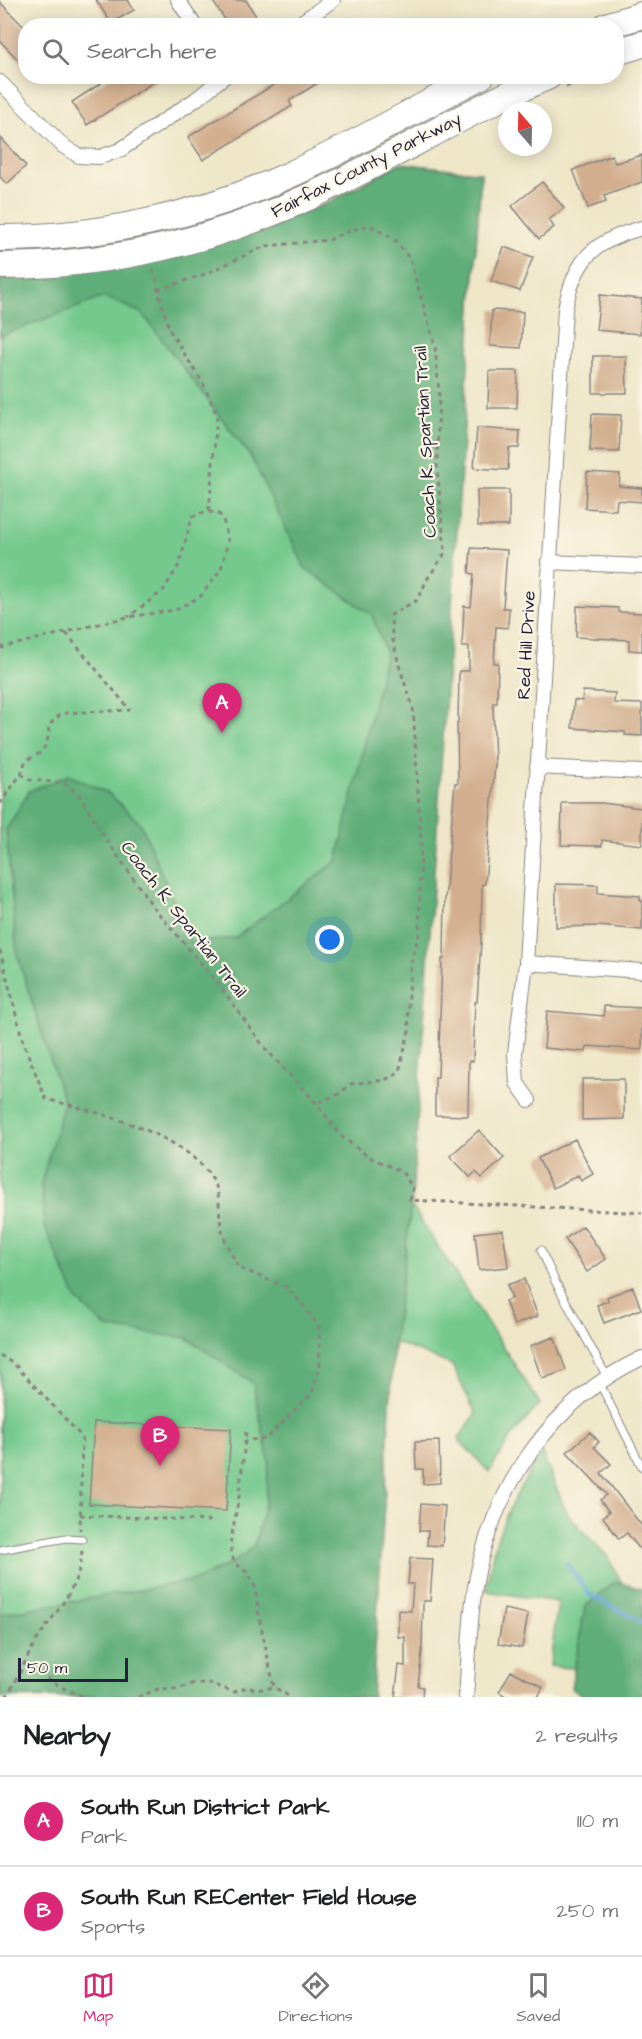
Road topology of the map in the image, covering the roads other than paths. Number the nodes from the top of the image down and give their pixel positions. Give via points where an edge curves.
1 (178, 0) edge
2 (333, 0) edge
3 (642, 15) edge
4 (190, 18) edge
5 (307, 18) edge
6 (624, 20) edge
7 (642, 44) edge
8 (624, 50) edge
9 (0, 82) edge
10 (215, 84) edge
11 (467, 84) edge
12 (532, 84) edge
13 (642, 228) edge
14 (0, 237) edge
15 (0, 266) edge
16 (548, 562) junction
17 (642, 566) edge
18 (537, 767) junction
19 (642, 772) edge
20 (526, 963) junction
21 (642, 971) edge
22 (529, 1100) dead end
23 (541, 1250) dead end
24 (642, 1358) edge
25 (603, 1380) junction
26 (642, 1467) edge
27 (82, 1539) road end
28 (0, 1550) edge
29 (466, 1697) edge

1 - 4 street
2 - 5 street
3 - 6 highway
7 - 8 highway
9 - 10 street via 63,146 79,156 100,157 120,150
11 - 14 highway, Fairfax County Parkway via 304,168 216,204 113,228 63,235
12 - 15 highway, Fairfax County Parkway via 317,193 239,225 185,242 116,256
13 - 16 street, Red Hill Drive via 601,243 582,263 570,284 565,309
16 - 17 street
16 - 18 street, Red Hill Drive
18 - 19 street
18 - 20 street, Red Hill Drive
20 - 21 street
20 - 22 street, Red Hill Drive via 515,1053 517,1083
23 - 25 lane
24 - 25 street
25 - 26 lane
25 - 29 street via 534,1446 491,1524 475,1588
27 - 28 lane via 66,1538

